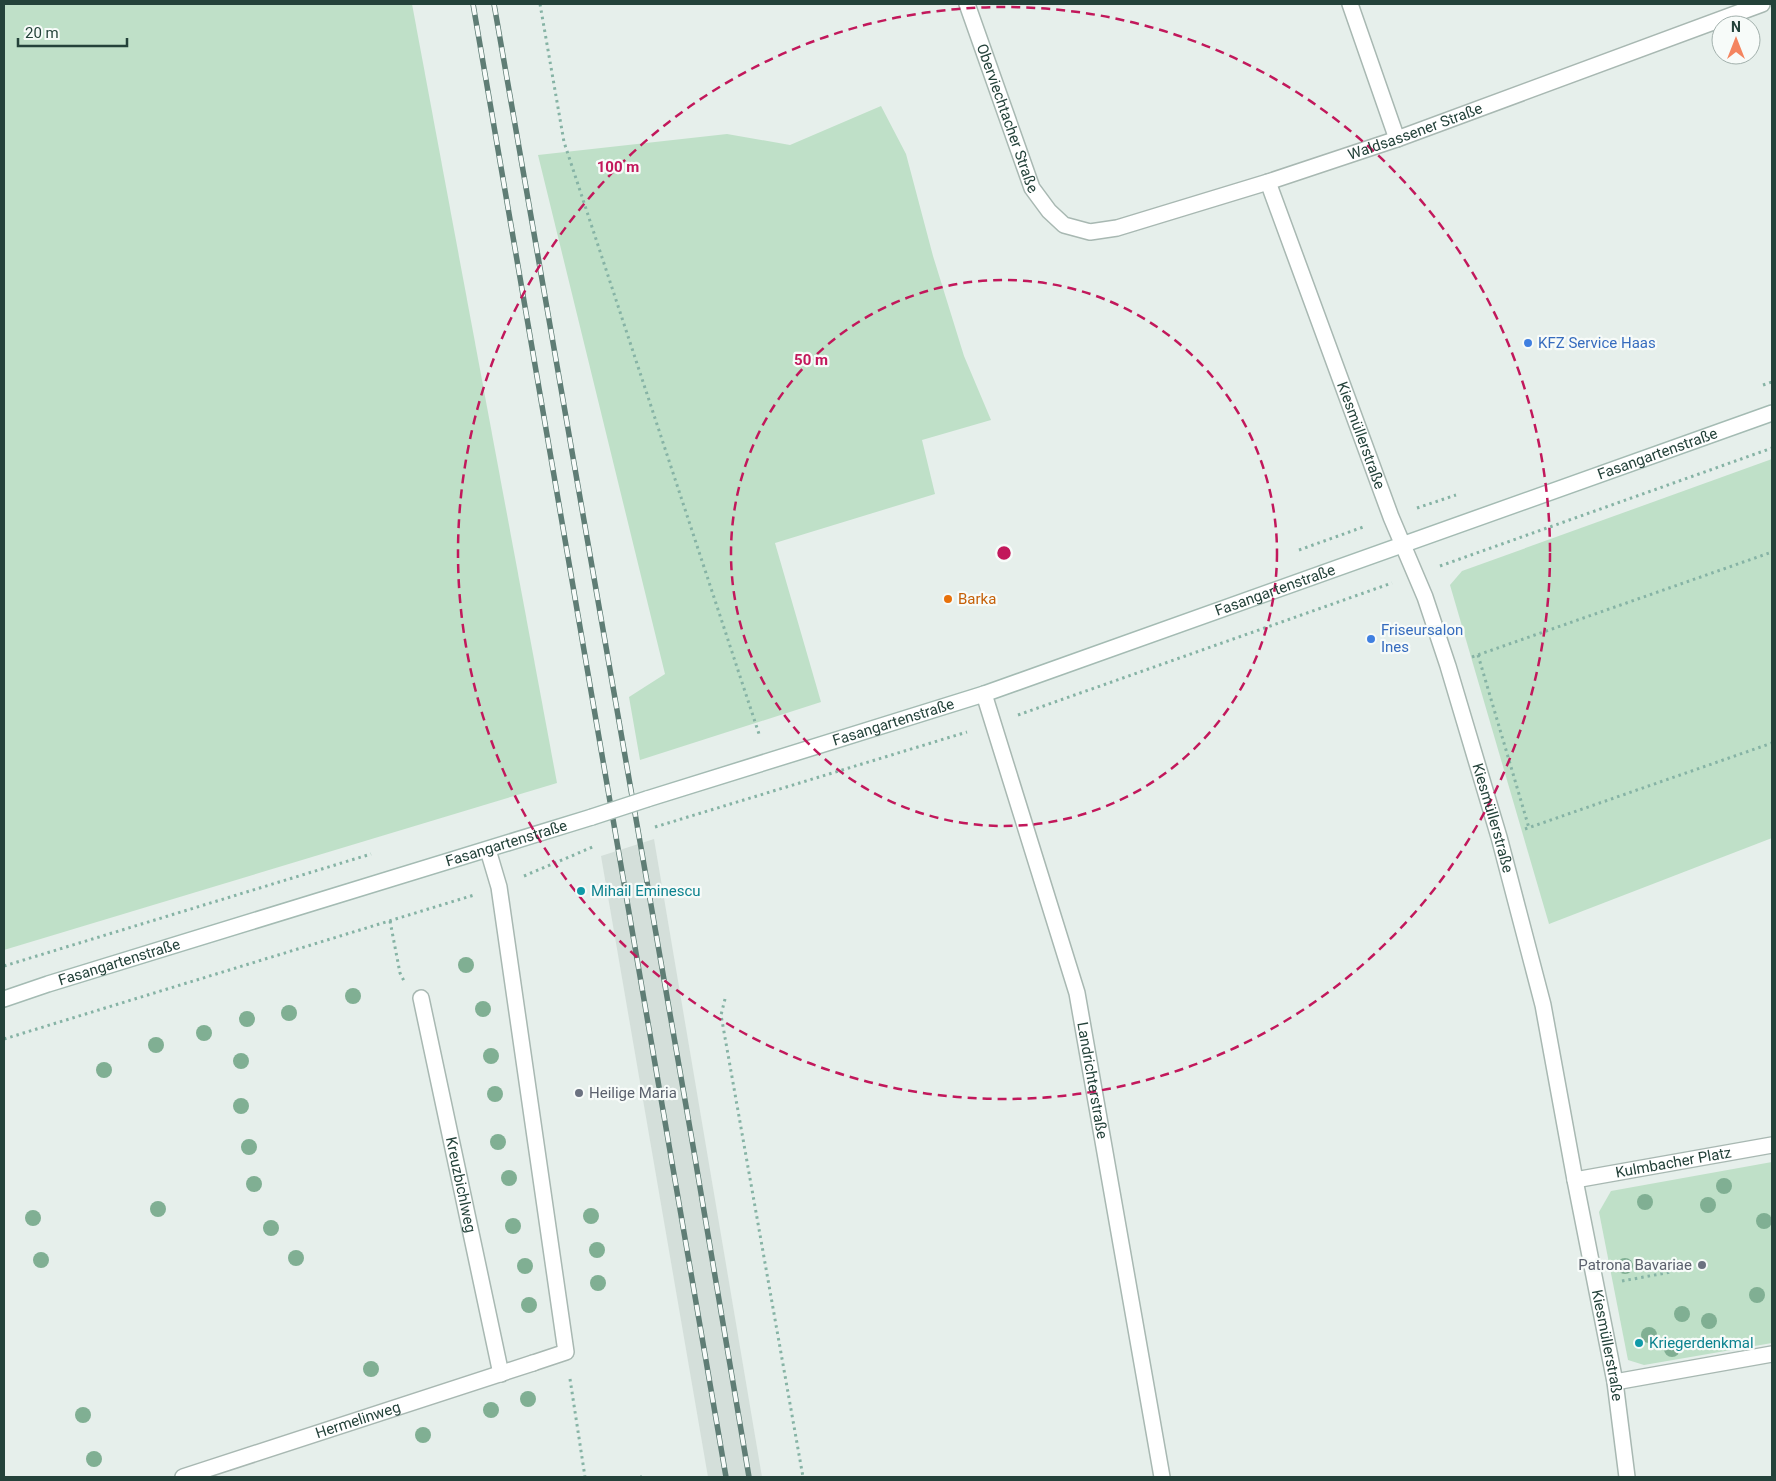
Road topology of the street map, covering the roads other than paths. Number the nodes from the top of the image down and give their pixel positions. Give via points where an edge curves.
1 (966, 4) edge
2 (1350, 4) edge
3 (1762, 4) edge
4 (1397, 139) junction
5 (1268, 182) junction
6 (1064, 225) joint
7 (1772, 413) edge
8 (1403, 546) junction
9 (984, 694) junction
10 (488, 850) junction
11 (421, 998) road end
12 (4, 999) edge
13 (1772, 1145) edge
14 (1575, 1180) junction
15 (1772, 1354) edge
16 (501, 1374) junction
17 (1615, 1382) junction
18 (183, 1477) edge
19 (1162, 1477) edge
20 (1627, 1477) edge

1 - 6 street, Oberviechtacher Straße via 1032,188 1049,212
2 - 4 street
3 - 4 street, Waldsassener Straße
4 - 5 street, Waldsassener Straße
5 - 6 street, Waldsassener Straße via 1117,228 1090,232
5 - 8 street, Kiesmüllerstraße
7 - 8 street, Fasangartenstraße
8 - 9 street, Fasangartenstraße
8 - 14 street, Kiesmüllerstraße via 1417,575 1448,666 1499,837 1543,1006
9 - 10 street, Fasangartenstraße, bridge
9 - 19 street, Landrichterstraße via 1077,993
10 - 12 street, Fasangartenstraße
10 - 16 street, Hermelinweg via 500,893 566,1352
11 - 16 street, Kreuzbichlweg
13 - 14 street, Kulmbacher Platz
14 - 17 street, Kiesmüllerstraße
15 - 17 street
16 - 18 street, Hermelinweg
17 - 20 street, Kiesmüllerstraße

